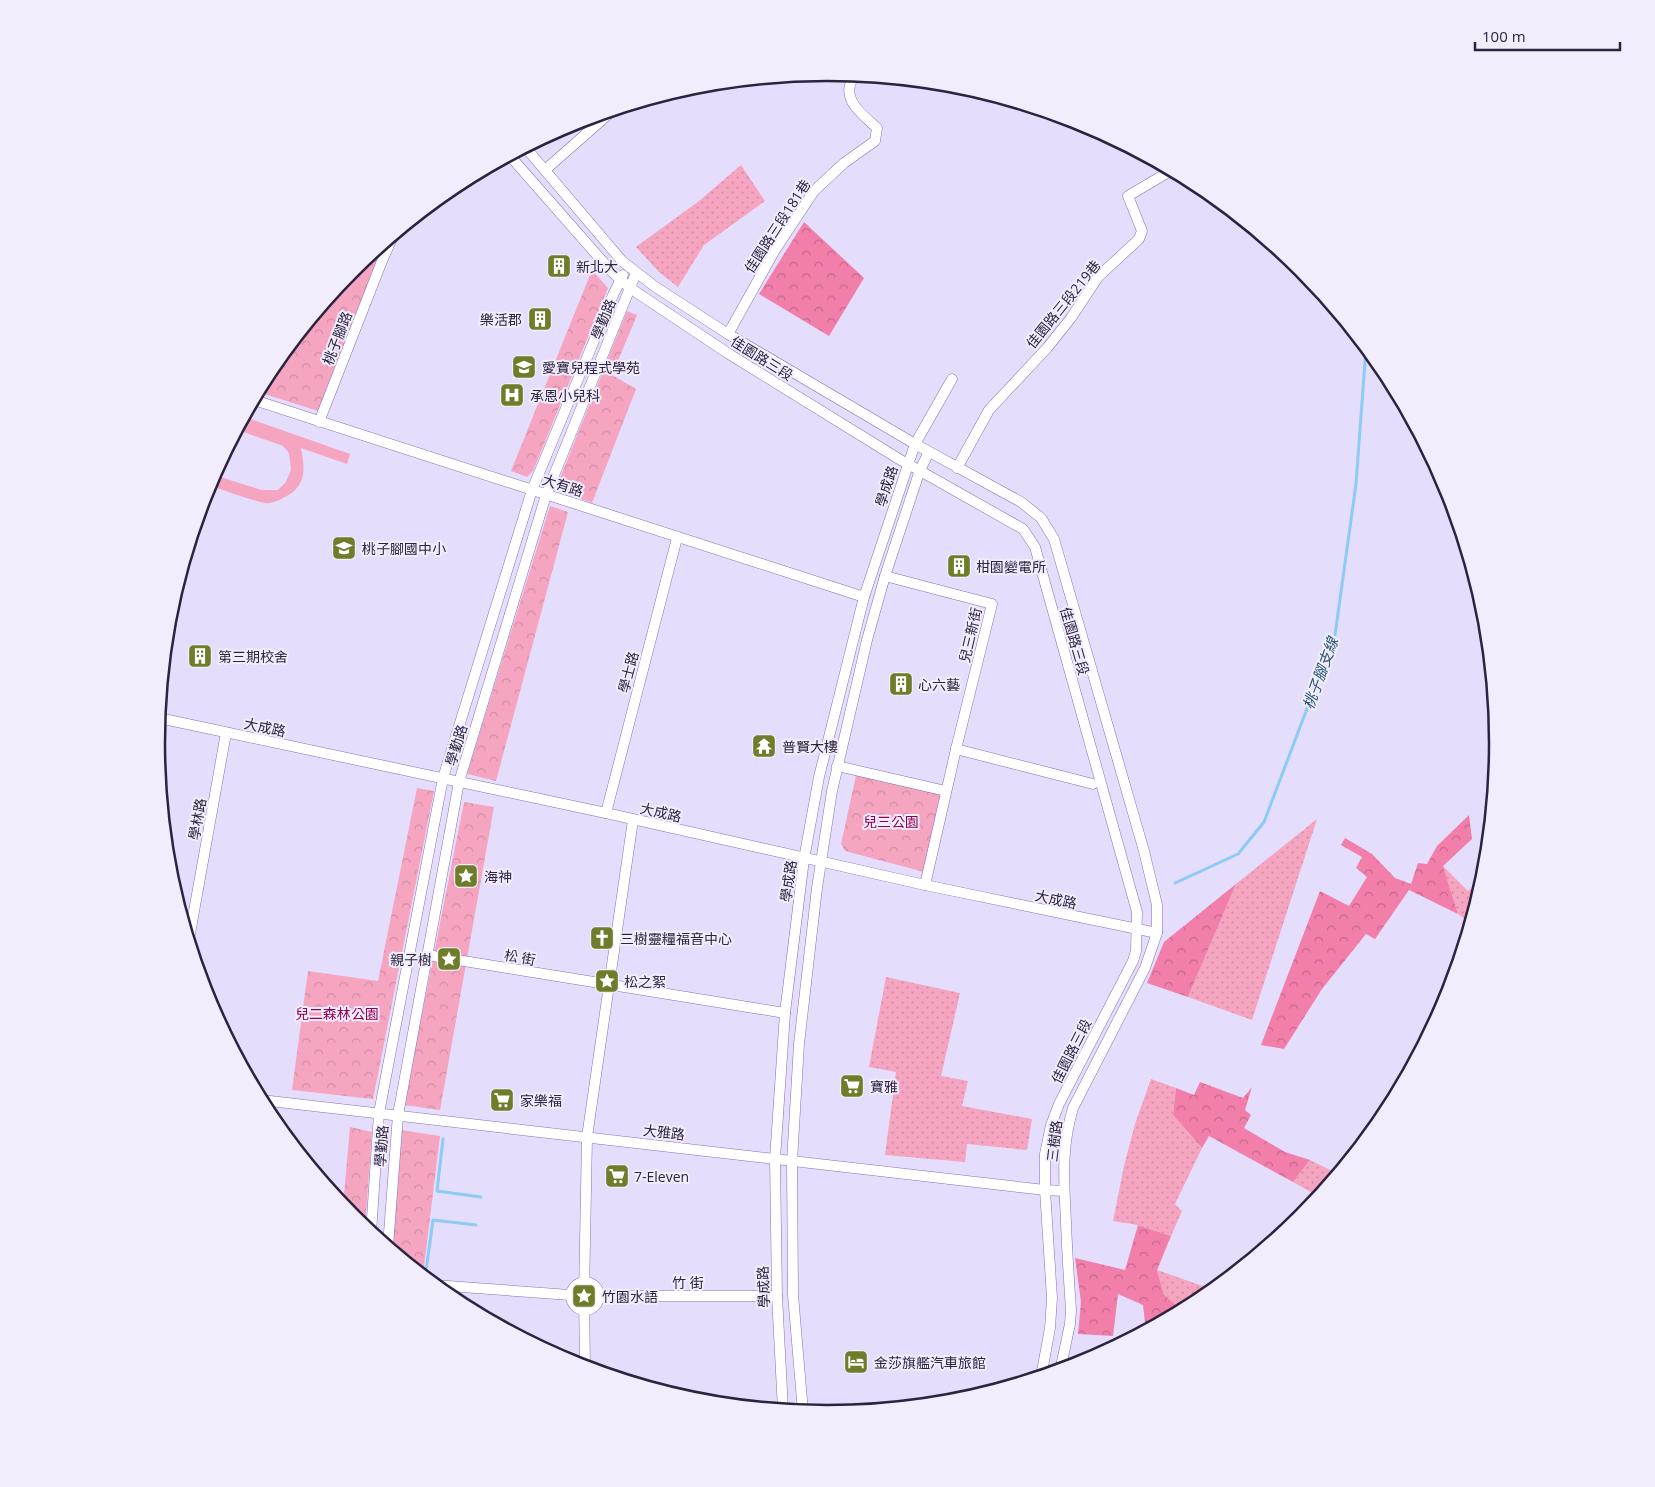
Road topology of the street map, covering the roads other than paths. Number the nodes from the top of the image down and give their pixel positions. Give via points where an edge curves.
1 (852, 82) edge
2 (599, 122) edge
3 (530, 153) edge
4 (514, 161) edge
5 (545, 170) junction
6 (1165, 174) edge
7 (387, 250) edge
8 (632, 270) junction
9 (620, 280) junction
10 (630, 288) junction
11 (728, 334) junction
12 (952, 379) dead end
13 (260, 402) edge
14 (319, 422) junction
15 (915, 444) junction
16 (929, 452) junction
17 (908, 463) junction
18 (957, 468) junction
19 (920, 470) junction
20 (532, 490) junction
21 (546, 494) junction
22 (678, 538) junction
23 (885, 576) junction
24 (864, 597) junction
25 (166, 720) edge
26 (226, 733) junction
27 (956, 749) junction
28 (837, 766) junction
29 (443, 778) junction
30 (459, 782) junction
31 (1093, 784) dead end
32 (946, 791) junction
33 (606, 813) junction
34 (633, 820) junction
35 (804, 859) junction
36 (820, 862) junction
37 (925, 885) junction
38 (191, 926) edge
39 (1137, 930) junction
40 (1157, 933) junction
41 (427, 955) junction
42 (609, 986) junction
43 (785, 1012) junction
44 (271, 1101) edge
45 (379, 1113) junction
46 (398, 1115) junction
47 (587, 1137) junction
48 (775, 1159) junction
49 (792, 1161) junction
50 (1045, 1190) junction
51 (1064, 1191) junction
52 (372, 1223) edge
53 (389, 1239) edge
54 (584, 1282) junction
55 (449, 1286) edge
56 (571, 1295) junction
57 (584, 1296) junction
58 (599, 1296) junction
59 (776, 1296) junction
60 (584, 1310) junction
61 (585, 1359) edge
62 (1061, 1363) edge
63 (1042, 1370) edge
64 (783, 1404) edge
65 (802, 1405) edge

1 - 11 street, 佳園路三段181巷 via 849,97 877,128 875,141 844,163 814,191 775,250
2 - 5 street
3 - 5 street, 佳園路三段
4 - 9 street, 佳園路三段
5 - 8 street, 佳園路三段
6 - 18 street, 佳園路三段219巷 via 1128,196 1142,231 1139,239 1098,277 1047,348 989,410
7 - 14 street, 桃子腳路
8 - 9 street, 學勤路
8 - 10 street, 學勤路
8 - 11 street, 佳園路三段
9 - 10 street, 佳園路三段
9 - 20 street, 學勤路
10 - 17 street, 佳園路三段 via 729,354
10 - 21 street, 學勤路
11 - 15 street, 佳園路三段
12 - 15 street, 學成路
13 - 14 street, 大有路
14 - 20 street, 大有路
15 - 16 street, 佳園路三段
15 - 17 street, 學成路
16 - 18 street, 佳園路三段
16 - 19 street, 學成路
17 - 19 street, 佳園路三段
17 - 24 street, 學成路
18 - 40 street, 佳園路三段 via 1021,502 1041,518 1054,539 1158,905
19 - 23 street, 學成路
19 - 39 street, 佳園路三段 via 1024,529 1035,547 1137,912
20 - 21 street, 大有路
20 - 29 street, 學勤路
21 - 22 street, 大有路
21 - 30 street, 學勤路
22 - 24 street, 大有路
22 - 33 street, 學士路
23 - 27 street, 兒三新街 via 992,604
23 - 28 street, 學成路
24 - 35 street, 學成路 via 819,777
25 - 26 street, 大成路
26 - 29 street, 大成路
26 - 38 street, 學林路
27 - 31 street
27 - 32 street, 兒三新街
28 - 32 street
28 - 36 street, 學成路
29 - 30 street, 大成路
29 - 45 street, 學勤路
30 - 33 street, 大成路
30 - 41 street, 學勤路
32 - 37 street, 兒三新街
33 - 34 street, 大成路
34 - 35 street, 大成路
34 - 42 street
35 - 36 street, 大成路
35 - 43 street, 學成路
36 - 37 street, 大成路
36 - 49 street, 學成路 via 799,1044
37 - 39 street, 大成路
39 - 40 street, 大成路
39 - 50 street, 佳園路三段 via 1133,961 1059,1104 1051,1126 1045,1154
40 - 51 street, 三樹路 via 1146,968 1073,1108 1064,1155
41 - 42 street, 松 街
41 - 46 street, 學勤路
42 - 43 street, 松 街
42 - 47 street
43 - 48 street, 學成路
44 - 45 street, 大雅路
45 - 46 street, 大雅路
45 - 52 street, 學勤路
46 - 47 street, 大雅路
46 - 53 street, 學勤路
47 - 48 street, 大雅路
47 - 54 street
48 - 49 street, 大雅路
48 - 59 street, 學成路
49 - 50 street, 大雅路
49 - 65 street, 學成路 via 793,1296
50 - 51 street, 大雅路
50 - 63 street, 佳園路三段 via 1052,1298
51 - 62 street, 三樹路 via 1071,1310
54 - 56 street via 574,1286
54 - 57 street
54 - 58 street via 593,1284
55 - 56 street, 竹 街
56 - 57 street, 竹 街
56 - 60 street via 574,1305
57 - 58 street, 竹 街
57 - 60 street
58 - 59 street, 竹 街
58 - 60 street via 596,1304
59 - 64 street, 學成路
60 - 61 street

